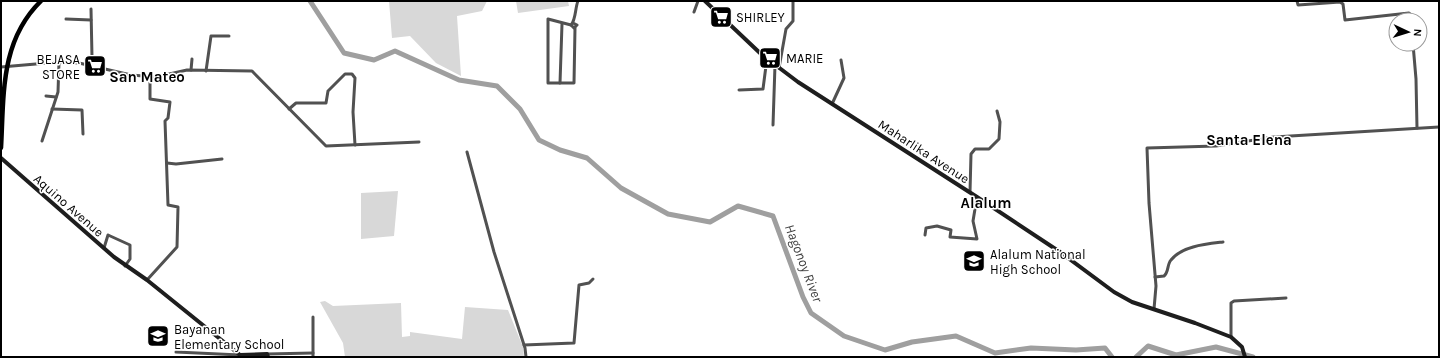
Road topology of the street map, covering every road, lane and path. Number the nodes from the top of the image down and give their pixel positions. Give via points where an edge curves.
1 (40, 1) edge
2 (578, 1) edge
3 (698, 1) edge
4 (793, 1) edge
5 (1297, 1) edge
6 (707, 2) edge
7 (91, 9) dead end
8 (694, 12) dead end
9 (1388, 15) edge
10 (66, 18) dead end
11 (91, 20) junction
12 (562, 24) junction
13 (572, 24) junction
14 (228, 36) dead end
15 (1414, 52) edge
16 (767, 58) junction
17 (192, 59) dead end
18 (841, 60) dead end
19 (59, 62) junction
20 (90, 65) junction
21 (777, 66) junction
22 (3, 67) edge
23 (191, 70) junction
24 (206, 70) junction
25 (150, 76) junction
26 (560, 84) junction
27 (739, 90) dead end
28 (46, 96) dead end
29 (56, 97) junction
30 (832, 104) junction
31 (52, 109) junction
32 (289, 109) junction
33 (997, 111) dead end
34 (773, 126) dead end
35 (1439, 127) edge
36 (1417, 128) junction
37 (83, 134) dead end
38 (42, 141) dead end
39 (419, 142) dead end
40 (355, 145) junction
41 (1, 148) edge
42 (467, 152) dead end
43 (1, 158) edge
44 (222, 159) dead end
45 (167, 163) junction
46 (970, 192) junction
47 (977, 197) junction
48 (925, 235) dead end
49 (1223, 242) dead end
50 (104, 248) junction
51 (125, 266) junction
52 (1155, 277) junction
53 (593, 279) dead end
54 (147, 280) junction
55 (1286, 298) dead end
56 (1154, 309) junction
57 (313, 317) dead end
58 (1231, 337) junction
59 (524, 345) junction
60 (176, 352) dead end
61 (191, 353) junction
62 (313, 355) edge
63 (243, 356) edge
64 (268, 356) edge
65 (191, 357) edge
66 (526, 357) edge
67 (1245, 357) edge

1 - 22 main road via 18,28
2 - 13 street
3 - 8 street
4 - 21 street via 793,21 786,29
5 - 9 street via 1298,5 1340,2 1343,4 1345,20
6 - 16 main road, Maharlika Avenue
7 - 11 street
10 - 11 street
11 - 20 street
12 - 13 street
12 - 26 street
12 - 26 street via 548,19 548,83
13 - 26 street via 575,28 574,83
14 - 24 street via 211,36
15 - 36 street
16 - 21 main road, Maharlika Avenue
16 - 27 street via 763,89
17 - 23 street
18 - 30 street via 844,78
19 - 20 street
19 - 22 street
19 - 29 street
20 - 25 street via 131,75
21 - 30 main road, Maharlika Avenue
21 - 34 street
22 - 41 main road
23 - 24 street
23 - 25 street
24 - 32 street via 252,71
25 - 45 street via 150,98 170,102 168,118 165,121
28 - 29 street
29 - 31 street
30 - 46 main road, Maharlika Avenue
31 - 37 street via 82,110
31 - 38 street
32 - 40 street via 326,146
32 - 40 street via 296,103 326,103 328,91 345,74 352,74 355,78
33 - 46 street via 1000,122 999,139 989,149 975,149 971,154
35 - 36 street
36 - 52 street via 1255,139 1216,146 1147,148
39 - 40 street
42 - 59 street via 494,252
43 - 50 main road, Aquino Avenue
44 - 45 street
45 - 54 street via 168,205 178,207 177,247
46 - 47 main road, Maharlika Avenue
47 - 48 street via 973,220 977,239 950,237 951,230 937,226 926,228
47 - 56 main road, Maharlika Avenue via 1060,252 1114,292 1132,302
49 - 52 street via 1200,245 1177,253 1170,261 1167,274
50 - 51 main road, Aquino Avenue
50 - 51 street via 108,235 130,245 130,259
51 - 54 main road, Aquino Avenue
52 - 56 street
53 - 59 street via 589,283 578,285 574,343
54 - 63 main road, Aquino Avenue
55 - 58 street via 1231,303
56 - 58 main road, Maharlika Avenue
57 - 62 street
58 - 67 main road, Maharlika Avenue via 1244,351
59 - 66 street
60 - 61 street
61 - 63 street
61 - 65 street
62 - 64 street
63 - 64 main road

